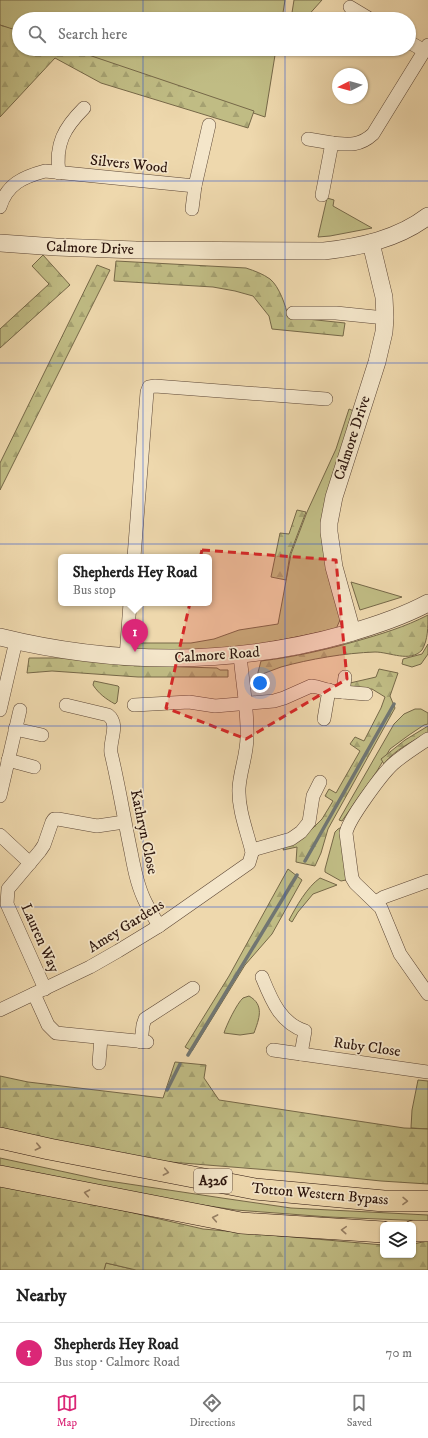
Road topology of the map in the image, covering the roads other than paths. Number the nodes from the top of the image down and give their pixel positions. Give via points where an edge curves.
1 (350, 7) dead end
2 (358, 12) edge
3 (416, 44) edge
4 (426, 48) edge
5 (84, 108) dead end
6 (209, 125) dead end
7 (308, 139) dead end
8 (332, 143) junction
9 (59, 172) junction
10 (195, 186) junction
11 (322, 195) dead end
12 (0, 207) edge
13 (192, 209) dead end
14 (428, 216) edge
15 (0, 242) edge
16 (371, 243) junction
17 (293, 313) dead end
18 (385, 318) junction
19 (326, 399) dead end
20 (134, 554) edge
21 (428, 603) edge
22 (130, 606) edge
23 (352, 632) junction
24 (8, 639) edge
25 (240, 654) junction
26 (126, 657) junction
27 (345, 677) dead end
28 (328, 690) junction
29 (343, 692) junction
30 (366, 694) dead end
31 (245, 704) junction
32 (66, 705) dead end
33 (134, 705) dead end
34 (0, 710) edge
35 (20, 710) dead end
36 (324, 719) dead end
37 (15, 729) junction
38 (42, 735) dead end
39 (428, 739) edge
40 (8, 760) junction
41 (34, 767) dead end
42 (320, 782) dead end
43 (0, 796) edge
44 (124, 822) junction
45 (0, 834) edge
46 (252, 850) junction
47 (30, 863) junction
48 (428, 881) edge
49 (376, 902) junction
50 (159, 926) junction
51 (262, 977) dead end
52 (193, 988) dead end
53 (40, 991) junction
54 (428, 994) edge
55 (0, 1010) edge
56 (101, 1038) junction
57 (273, 1050) dead end
58 (301, 1054) junction
59 (99, 1063) dead end
60 (428, 1072) edge
61 (0, 1138) edge
62 (0, 1176) edge
63 (428, 1201) edge
64 (416, 1231) edge
65 (428, 1231) edge
66 (380, 1232) edge

1 - 2 street
3 - 4 street
4 - 8 street via 373,134 366,141 357,143
5 - 9 street via 62,138 58,150
6 - 10 street
7 - 8 street
8 - 11 street
9 - 10 street, Silvers Wood
9 - 12 street, Silvers Wood via 45,171 22,179 6,193
10 - 13 street
14 - 16 street, Calmore Drive via 404,230
15 - 16 street, Calmore Drive via 97,249 305,251 348,248
16 - 18 street, Calmore Drive via 384,296
17 - 18 street via 336,313
18 - 23 street, Calmore Drive via 382,344 342,470 329,523 334,567
19 - 20 street via 150,387
21 - 23 street, Calmore Road via 399,617
22 - 26 street
23 - 25 street, Calmore Road via 296,647
24 - 26 street, Calmore Road
24 - 34 street
25 - 26 street, Calmore Road via 172,658
25 - 31 street
27 - 29 street
28 - 29 street
28 - 31 street via 311,686 278,700
28 - 36 street
29 - 30 street
31 - 33 street via 210,706 189,702
31 - 46 street via 247,745 239,782 239,795
32 - 44 street, Kathryn Close via 111,717 114,728 111,750
35 - 37 street
37 - 38 street
37 - 40 street
39 - 49 street via 391,765 347,828 352,878
40 - 41 street
40 - 43 street
42 - 46 street via 313,796 309,822 301,832 286,840
44 - 47 street, Lauren Way via 97,826 54,819 44,845
44 - 50 street, Kathryn Close via 140,889
45 - 47 street
46 - 50 street, Amey Gardens via 246,866
47 - 53 street, Lauren Way via 8,890 6,899
48 - 49 street
49 - 54 street via 384,914 400,954
50 - 53 street, Amey Gardens via 102,960
51 - 58 street via 280,1013 291,1025 305,1031
52 - 56 street, Lauren Way via 145,1019 144,1042
53 - 55 street, Amey Gardens
53 - 56 street, Lauren Way via 48,1025 56,1033
56 - 59 street
57 - 58 street, Ruby Close
58 - 60 street, Ruby Close
61 -> 63 main road, Totton Western Bypass / A326 via 255,1189 384,1201
66 -> 62 main road, A326 via 241,1223
64 - 65 main road

